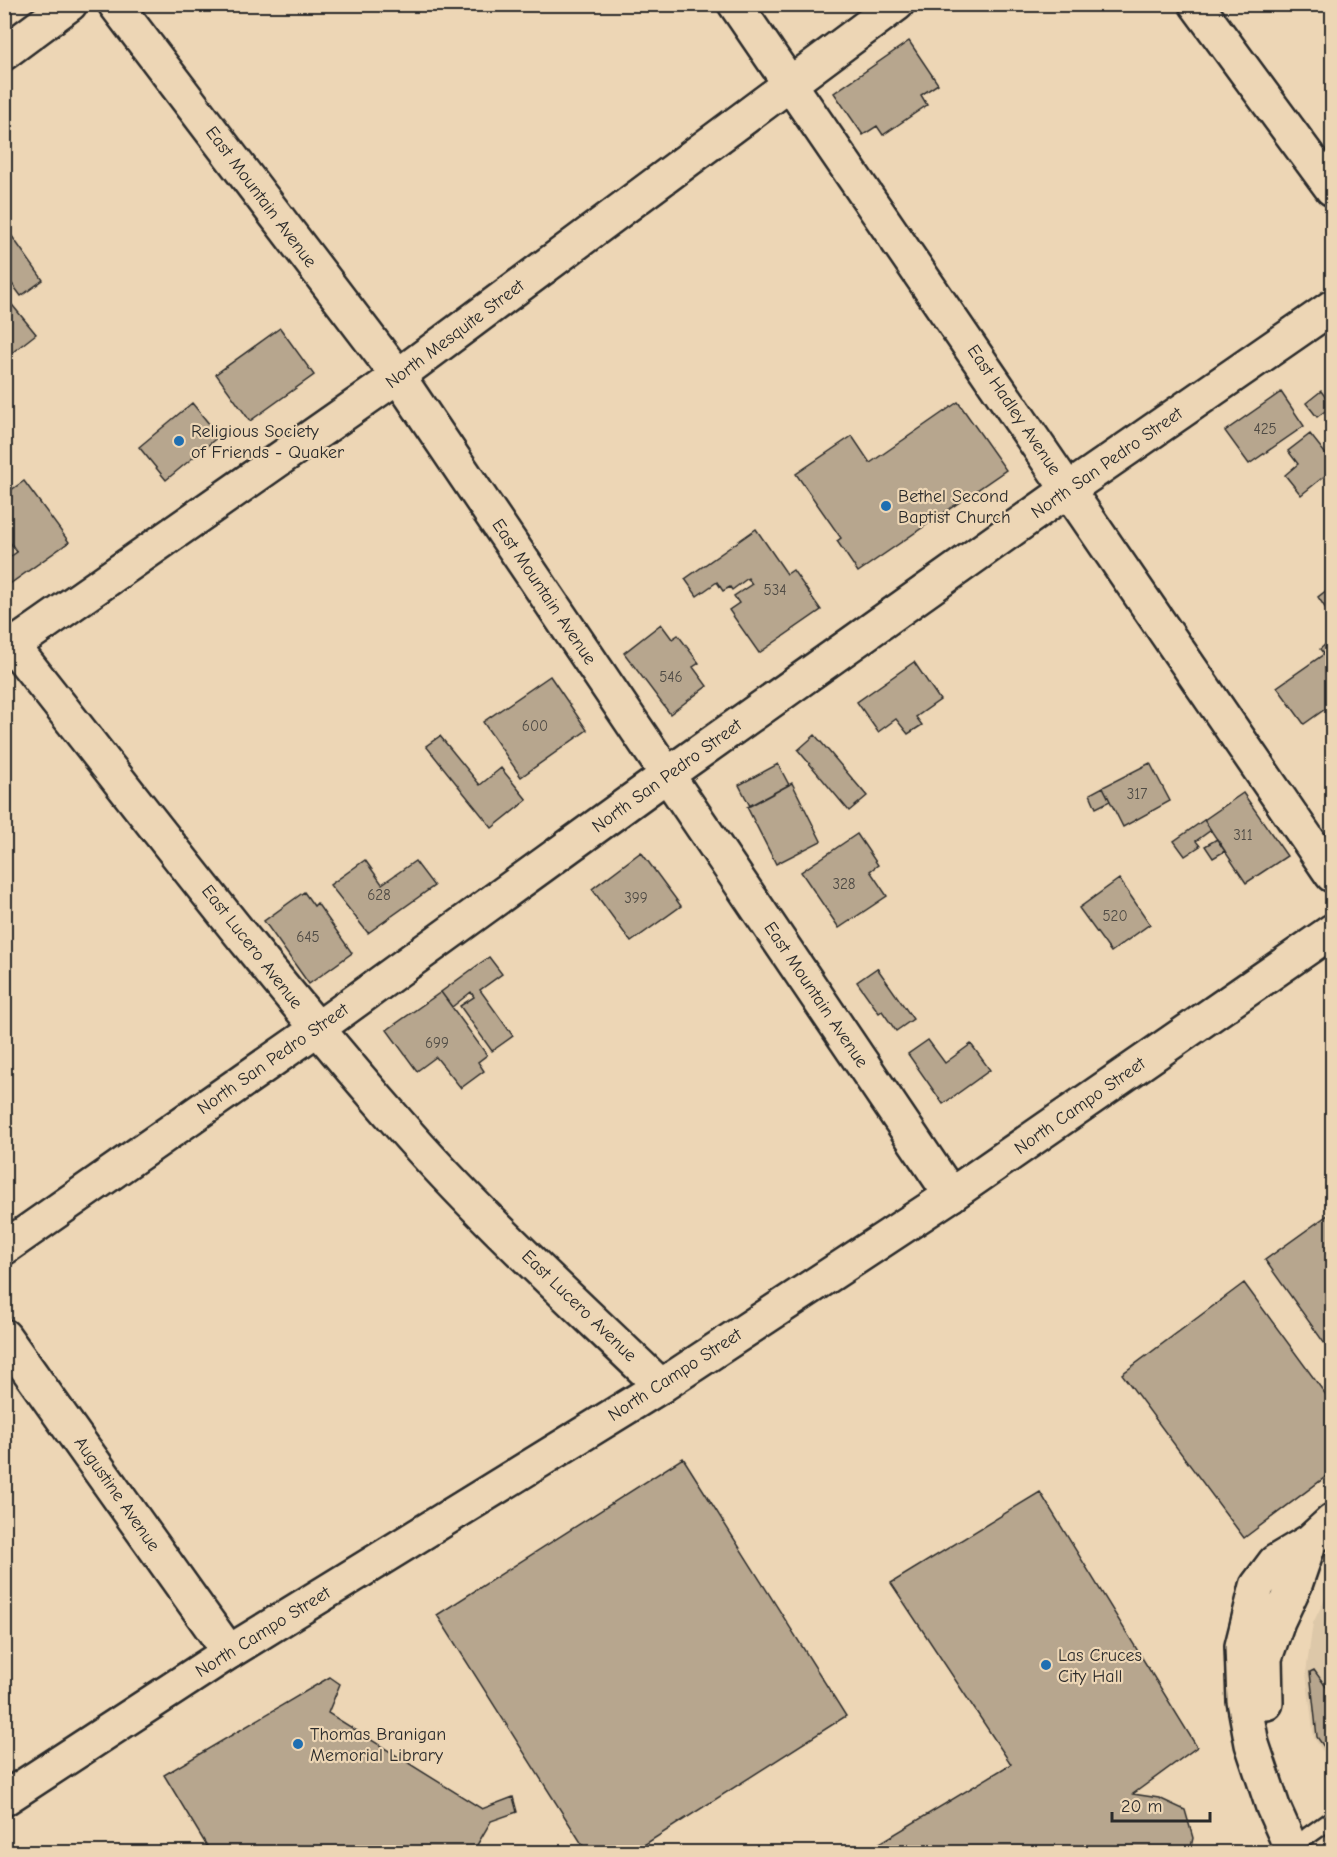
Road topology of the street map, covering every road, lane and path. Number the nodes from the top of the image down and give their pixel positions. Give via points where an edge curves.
1 (70, 4) edge
2 (115, 4) edge
3 (735, 4) edge
4 (897, 4) edge
5 (1196, 4) edge
6 (4, 53) edge
7 (790, 83) junction
8 (1332, 189) edge
9 (1332, 307) edge
10 (398, 376) junction
11 (1069, 489) junction
12 (9, 649) edge
13 (667, 775) junction
14 (1332, 875) edge
15 (1332, 931) edge
16 (317, 1029) junction
17 (951, 1195) junction
18 (4, 1248) edge
19 (4, 1336) edge
20 (661, 1386) junction
21 (1321, 1531) edge
22 (229, 1652) junction
23 (4, 1799) edge
24 (1312, 1840) edge

1 - 6 street
2 - 10 street, East Mountain Avenue
3 - 7 street, East Hadley Avenue
4 - 7 street, North Mesquite Street
5 - 8 street
7 - 10 street, North Mesquite Street
7 - 11 street, East Hadley Avenue
9 - 11 street, North San Pedro Street
10 - 12 street, North Mesquite Street
10 - 13 street, East Mountain Avenue
11 - 13 street, North San Pedro Street
11 - 14 street, East Hadley Avenue
12 - 16 street, East Lucero Avenue
13 - 16 street, North San Pedro Street
13 - 17 street, East Mountain Avenue
15 - 17 street, North Campo Street
16 - 18 street, North San Pedro Street
16 - 20 street, East Lucero Avenue via 481,1212
17 - 20 street, North Campo Street
19 - 22 street, Augustine Avenue
20 - 22 street, North Campo Street
21 - 24 street via 1278,1621 1265,1658 1266,1706 1275,1750
22 - 23 street, North Campo Street

